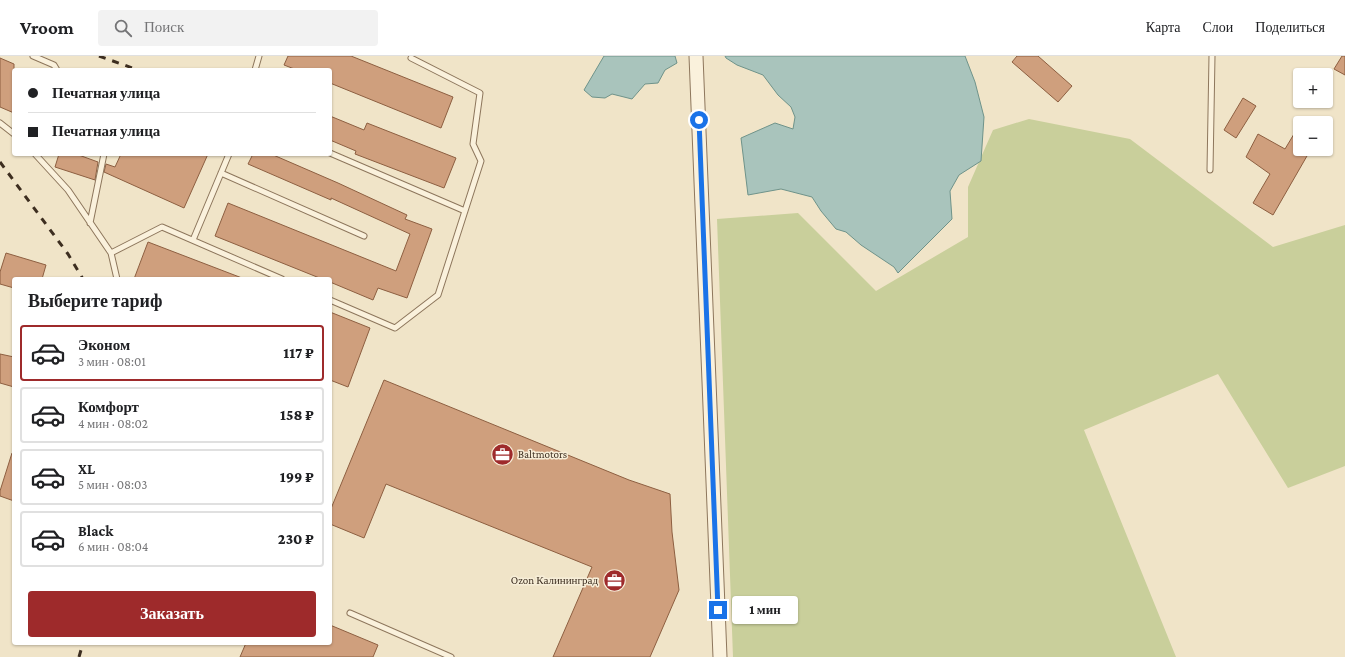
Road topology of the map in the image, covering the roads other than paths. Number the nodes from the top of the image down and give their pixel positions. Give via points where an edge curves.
1 (33, 56) edge
2 (258, 56) edge
3 (696, 56) edge
4 (1212, 56) edge
5 (409, 57) edge
6 (56, 68) edge
7 (255, 68) edge
8 (0, 123) edge
9 (12, 132) edge
10 (332, 154) edge
11 (37, 156) edge
12 (104, 156) edge
13 (228, 156) edge
14 (1210, 170) dead end
15 (221, 173) junction
16 (465, 211) junction
17 (90, 223) junction
18 (364, 236) dead end
19 (192, 240) junction
20 (111, 254) junction
21 (117, 277) edge
22 (277, 277) edge
23 (332, 301) edge
24 (350, 613) dead end
25 (451, 657) edge
26 (720, 657) edge

1 - 6 lane
2 - 7 lane
3 - 26 street
4 - 14 lane
5 - 16 lane via 480,93 473,144 480,162
8 - 9 lane
10 - 16 lane
11 - 17 lane via 68,190
12 - 17 lane
13 - 15 lane
15 - 18 lane
15 - 19 lane
16 - 23 lane via 438,295 395,328
17 - 20 lane
19 - 20 lane via 162,227
19 - 22 lane
20 - 21 lane
24 - 25 lane

